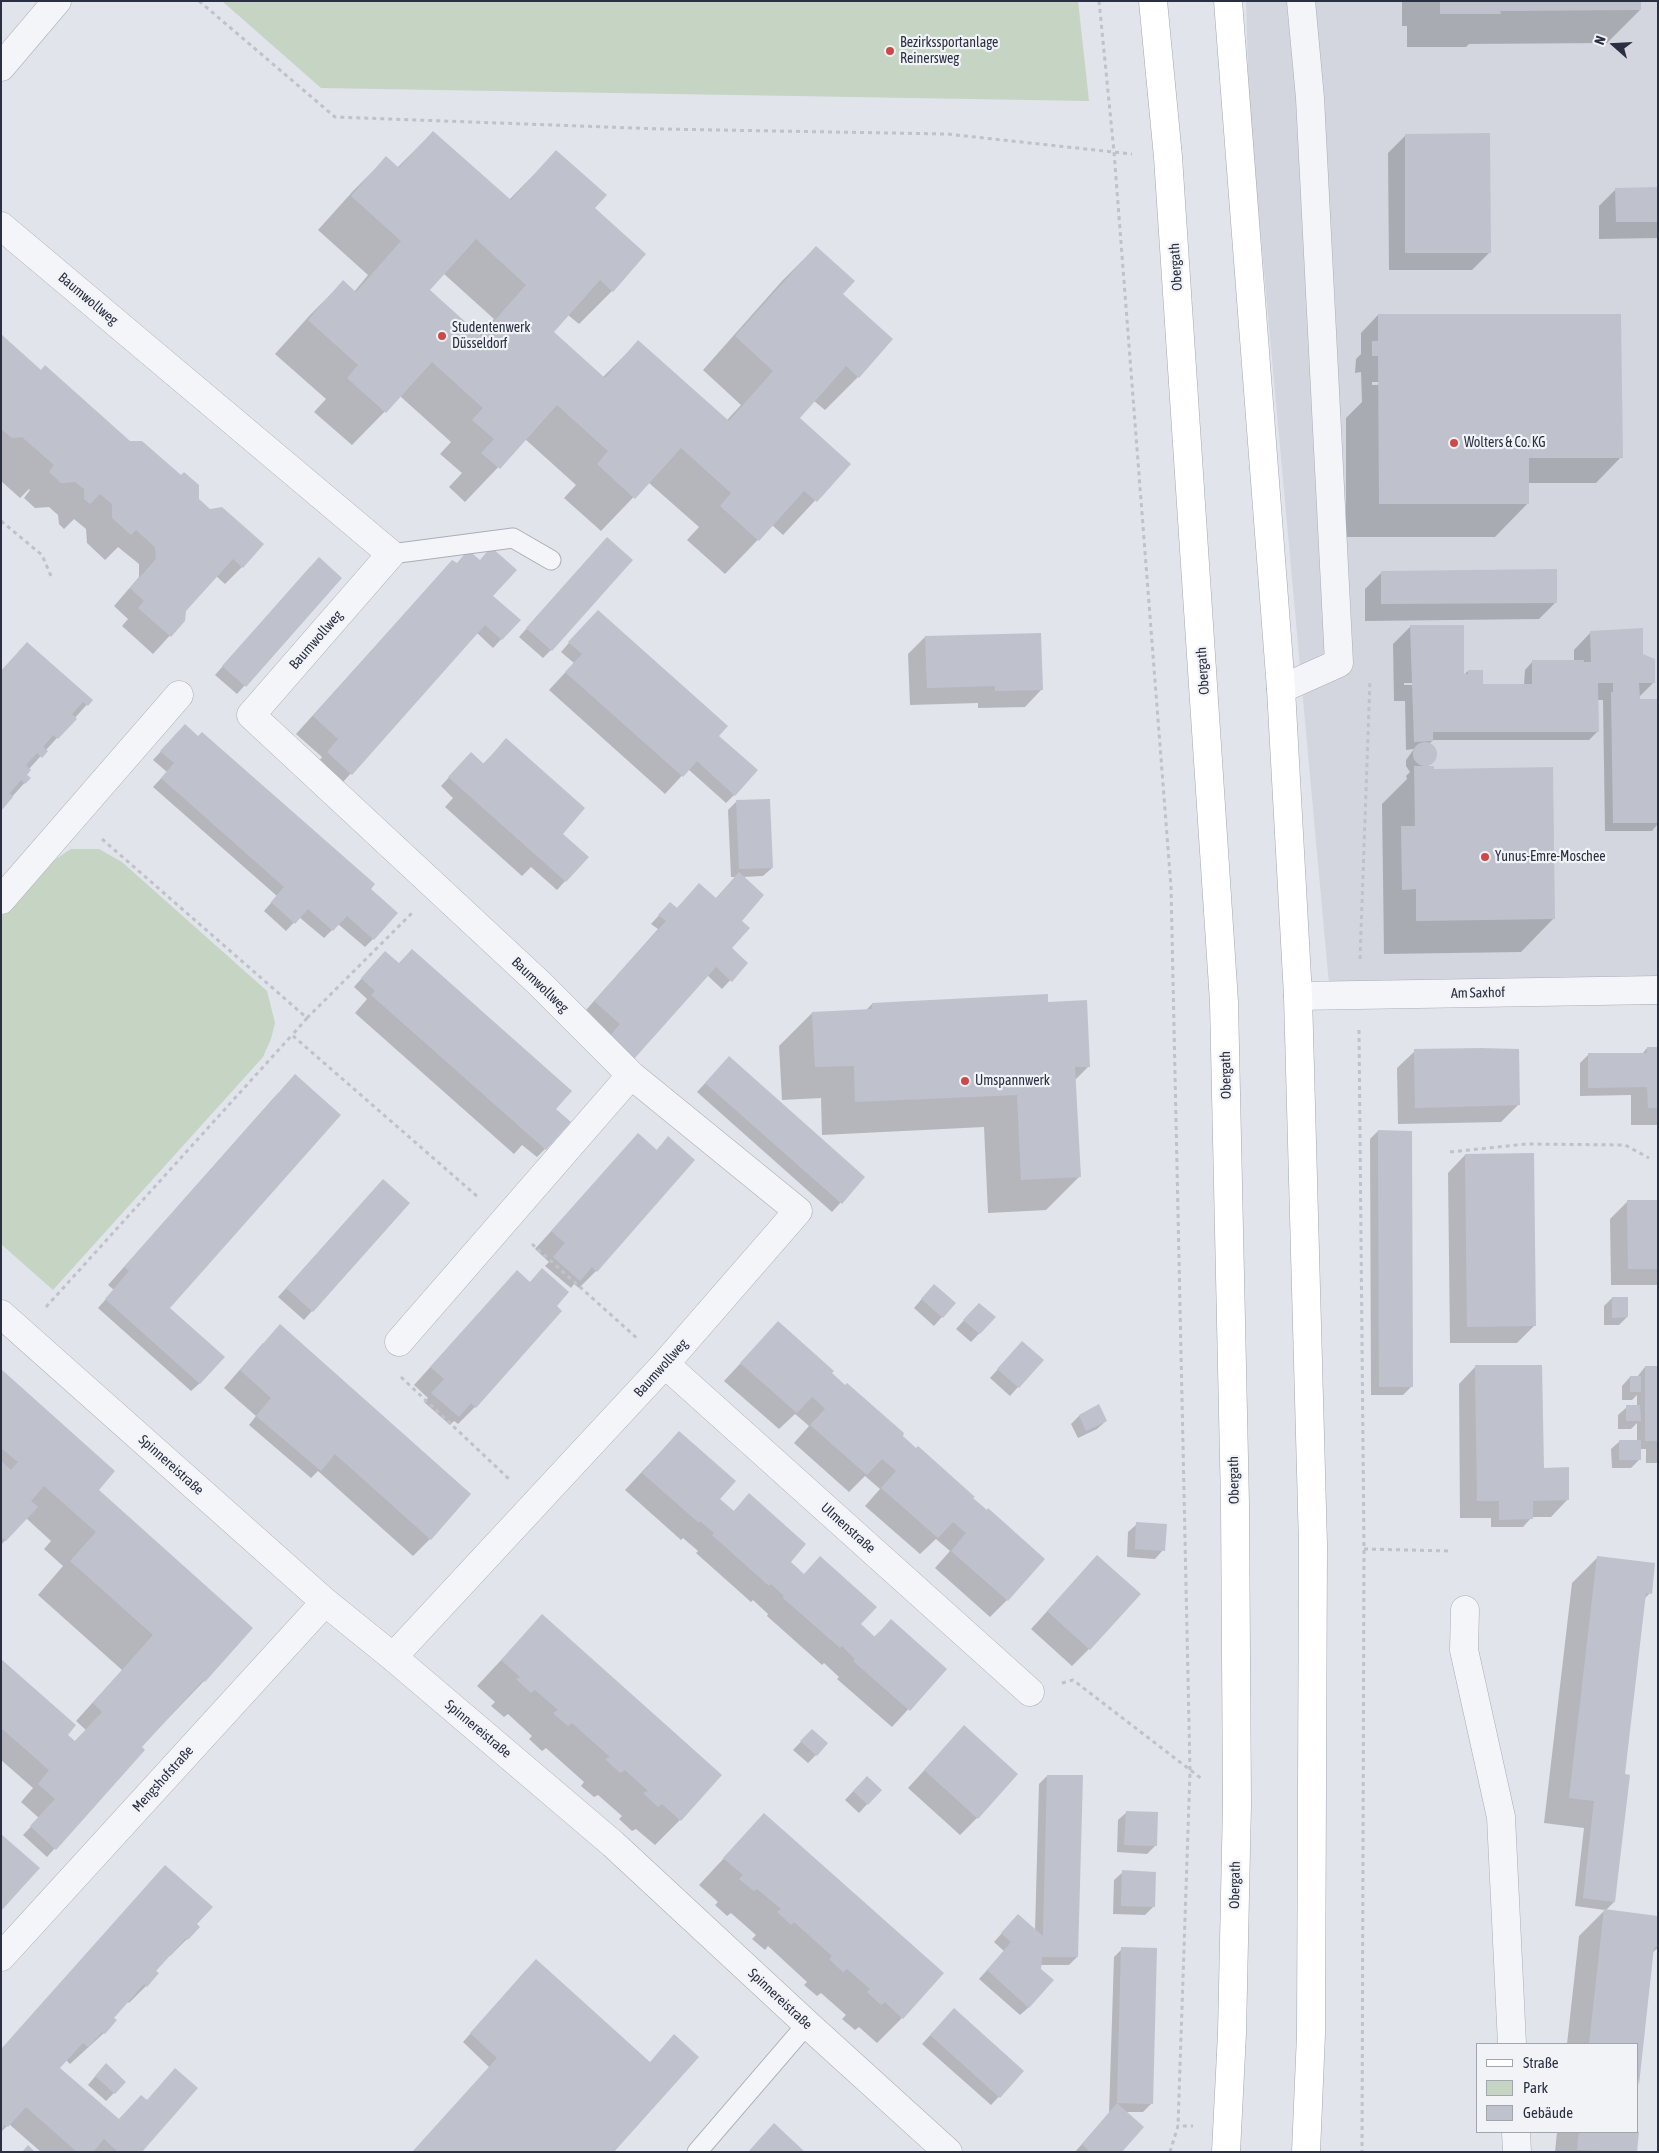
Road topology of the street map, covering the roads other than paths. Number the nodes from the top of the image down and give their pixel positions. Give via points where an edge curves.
1 (57, 1) edge
2 (1153, 1) edge
3 (1228, 1) edge
4 (1301, 1) edge
5 (1, 67) edge
6 (1, 226) edge
7 (391, 554) junction
8 (551, 560) dead end
9 (1281, 689) junction
10 (179, 695) dead end
11 (1, 900) edge
12 (1658, 990) edge
13 (1298, 996) junction
14 (631, 1075) junction
15 (1, 1314) edge
16 (400, 1342) road end
17 (665, 1364) junction
18 (325, 1602) junction
19 (1465, 1610) dead end
20 (393, 1656) junction
21 (1030, 1692) road end
22 (1, 1957) edge
23 (807, 2024) junction
24 (1512, 2043) edge
25 (1516, 2133) edge
26 (697, 2152) edge
27 (948, 2152) edge
28 (1226, 2152) edge
29 (1306, 2152) edge
30 (1517, 2152) edge

1 - 5 street
2 - 28 main road, Obergath via 1168,157 1224,1002 1237,1804
3 - 9 main road
4 - 9 street via 1310,98 1339,663
6 - 7 street, Baumwollweg
7 - 8 lane via 513,538
7 - 14 street, Baumwollweg via 251,715 539,983
9 - 13 main road
10 - 11 street
12 - 13 street, Am Saxhof
13 - 29 main road via 1313,1545 1311,2034
14 - 16 street
14 - 17 street, Baumwollweg via 798,1211
15 - 18 street, Spinnereistraße
17 - 20 street, Baumwollweg
17 - 21 street, Ulmenstraße
18 - 20 street, Spinnereistraße
18 - 22 street, Mengshofstraße
19 - 24 street via 1464,1650 1501,1817
20 - 23 street, Spinnereistraße via 613,1844
23 - 26 lane
23 - 27 street, Spinnereistraße
25 - 30 street

